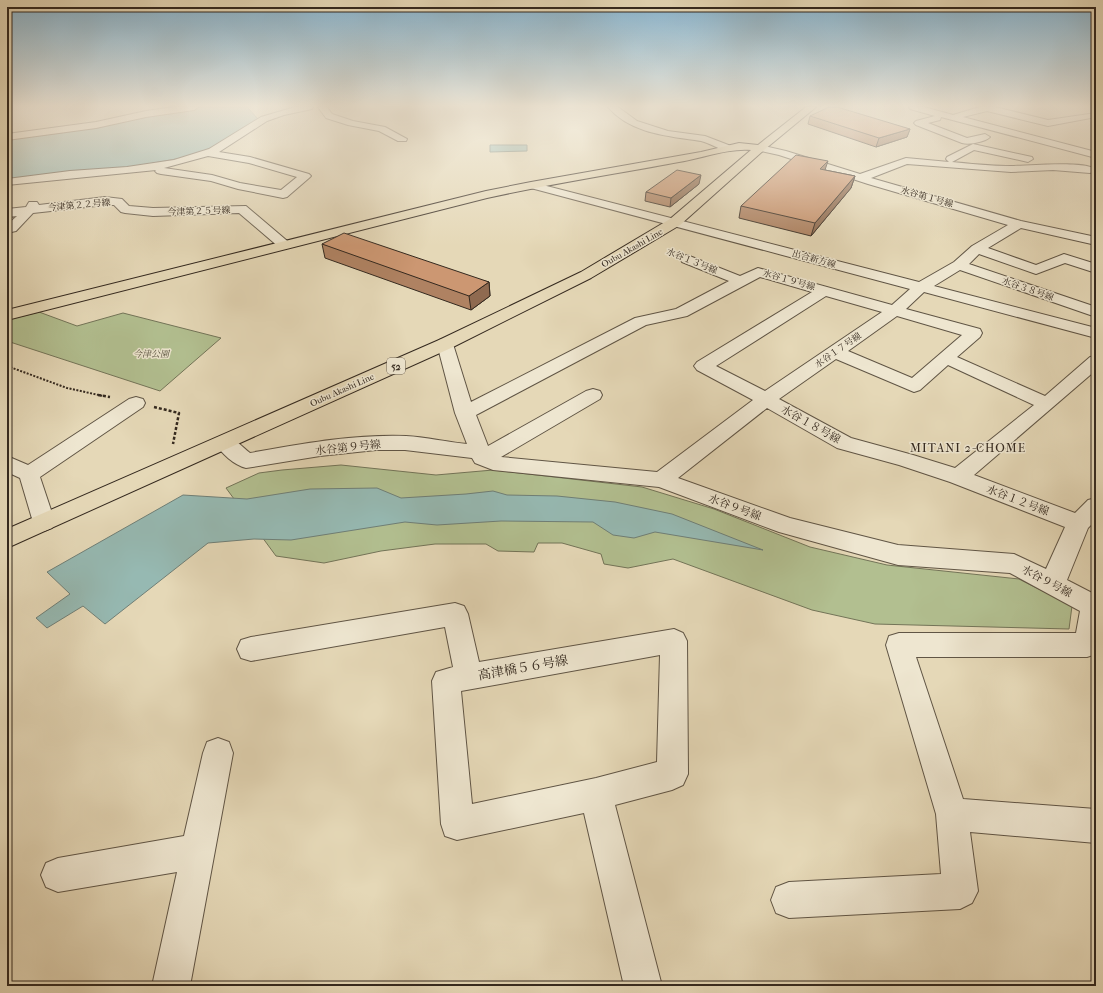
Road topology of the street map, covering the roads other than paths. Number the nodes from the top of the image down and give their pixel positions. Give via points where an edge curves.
1 (206, 153) edge
2 (209, 153) edge
3 (707, 153) edge
4 (754, 153) edge
5 (783, 153) edge
6 (960, 153) edge
7 (998, 153) edge
8 (1075, 153) edge
9 (951, 158) dead end
10 (1080, 164) junction
11 (141, 168) junction
12 (1093, 172) edge
13 (860, 178) junction
14 (7, 182) edge
15 (531, 185) junction
16 (7, 187) edge
17 (36, 188) junction
18 (31, 209) junction
19 (125, 209) joint
20 (7, 212) edge
21 (675, 222) junction
22 (1019, 224) junction
23 (7, 229) edge
24 (1093, 236) edge
25 (285, 245) junction
26 (977, 249) junction
27 (687, 259) dead end
28 (959, 265) junction
29 (1096, 269) edge
30 (741, 281) junction
31 (921, 287) junction
32 (824, 291) junction
33 (894, 311) junction
34 (1096, 312) edge
35 (7, 315) edge
36 (1096, 333) edge
37 (445, 344) junction
38 (836, 352) junction
39 (946, 358) junction
40 (1096, 361) edge
41 (593, 395) dead end
42 (766, 399) junction
43 (136, 403) dead end
44 (1048, 404) junction
45 (465, 413) junction
46 (224, 443) junction
47 (481, 455) junction
48 (7, 463) edge
49 (29, 474) junction
50 (958, 477) junction
51 (661, 480) junction
52 (1096, 506) edge
53 (44, 522) junction
54 (1078, 523) junction
55 (7, 539) edge
56 (1053, 583) junction
57 (1095, 607) edge
58 (251, 649) dead end
59 (469, 677) junction
60 (218, 753) dead end
61 (596, 794) junction
62 (952, 814) junction
63 (1096, 826) edge
64 (198, 851) junction
65 (58, 875) dead end
66 (789, 900) dead end
67 (171, 986) edge
68 (643, 986) edge

1 - 11 street
2 - 11 street via 250,160 306,176 283,194 238,186 212,178
3 - 15 main road
4 - 21 main road, Oubu Akashi Line / 52
5 - 13 street, 水谷第１号線
6 - 9 street
7 - 10 street via 1059,164
8 - 10 street
10 - 12 street
11 - 17 street via 86,176 79,174
12 - 13 street via 1052,167 980,168 906,161
13 - 22 street, 水谷第１号線
14 - 17 street
15 - 21 street, 出合新方線
15 - 25 main road
16 - 17 street
17 - 18 street
18 - 19 street, 今津第２２号線 via 105,201 118,202
18 - 20 street, 今津第２２号線
18 - 23 street
19 - 25 street, 今津第２５号線 via 153,212 242,209
21 - 31 street, 出合新方線
21 - 37 main road, Oubu Akashi Line / 52 via 586,275
22 - 24 street, 水谷第１号線
22 - 26 street, 水谷１７号線
25 - 35 main road
26 - 28 street, 水谷１７号線
26 - 29 street via 1036,270 1064,258
27 - 30 street, 水谷１３号線
28 - 31 street, 水谷１７号線
28 - 34 street, 水谷３８号線
30 - 32 street, 水谷１９号線 via 758,272
30 - 45 street, 水谷１９号線 via 681,313 641,321
31 - 33 street, 水谷１７号線
31 - 36 street, 出合新方線
32 - 33 street, 水谷１９号線
32 - 42 street, 水谷１８号線 via 703,366
33 - 38 street, 水谷１７号線
33 - 39 street, 水谷１９号線 via 974,333
37 - 45 street
37 - 46 main road, Oubu Akashi Line / 52
38 - 39 street, 水谷１９号線 via 914,386
38 - 42 street, 水谷１７号線
39 - 44 street
40 - 44 street
41 - 47 street
42 - 50 street, 水谷１８号線 via 844,443
42 - 51 street, 水谷１７号線
43 - 49 street
44 - 50 street
45 - 47 street
46 - 47 street, 水谷第９号線 via 246,461 290,453 396,442
46 - 53 main road, Oubu Akashi Line / 52
47 - 51 street, 水谷９号線 via 493,463
48 - 49 street
49 - 53 street
50 - 54 street, 水谷１２号線
51 - 56 street, 水谷９号線 via 787,526 898,555 1014,564
52 - 54 street
53 - 55 main road, Oubu Akashi Line / 52
54 - 56 street
56 - 57 street, 水谷９号線
57 - 62 street via 1087,645 899,644
58 - 59 street via 454,614
59 - 61 street, 高津橋５６号線 via 446,681 457,824
59 - 61 street, 高津橋５６号線 via 674,641 672,774
60 - 64 street
61 - 68 street
62 - 63 street
62 - 66 street via 960,892
64 - 65 street
64 - 67 street

